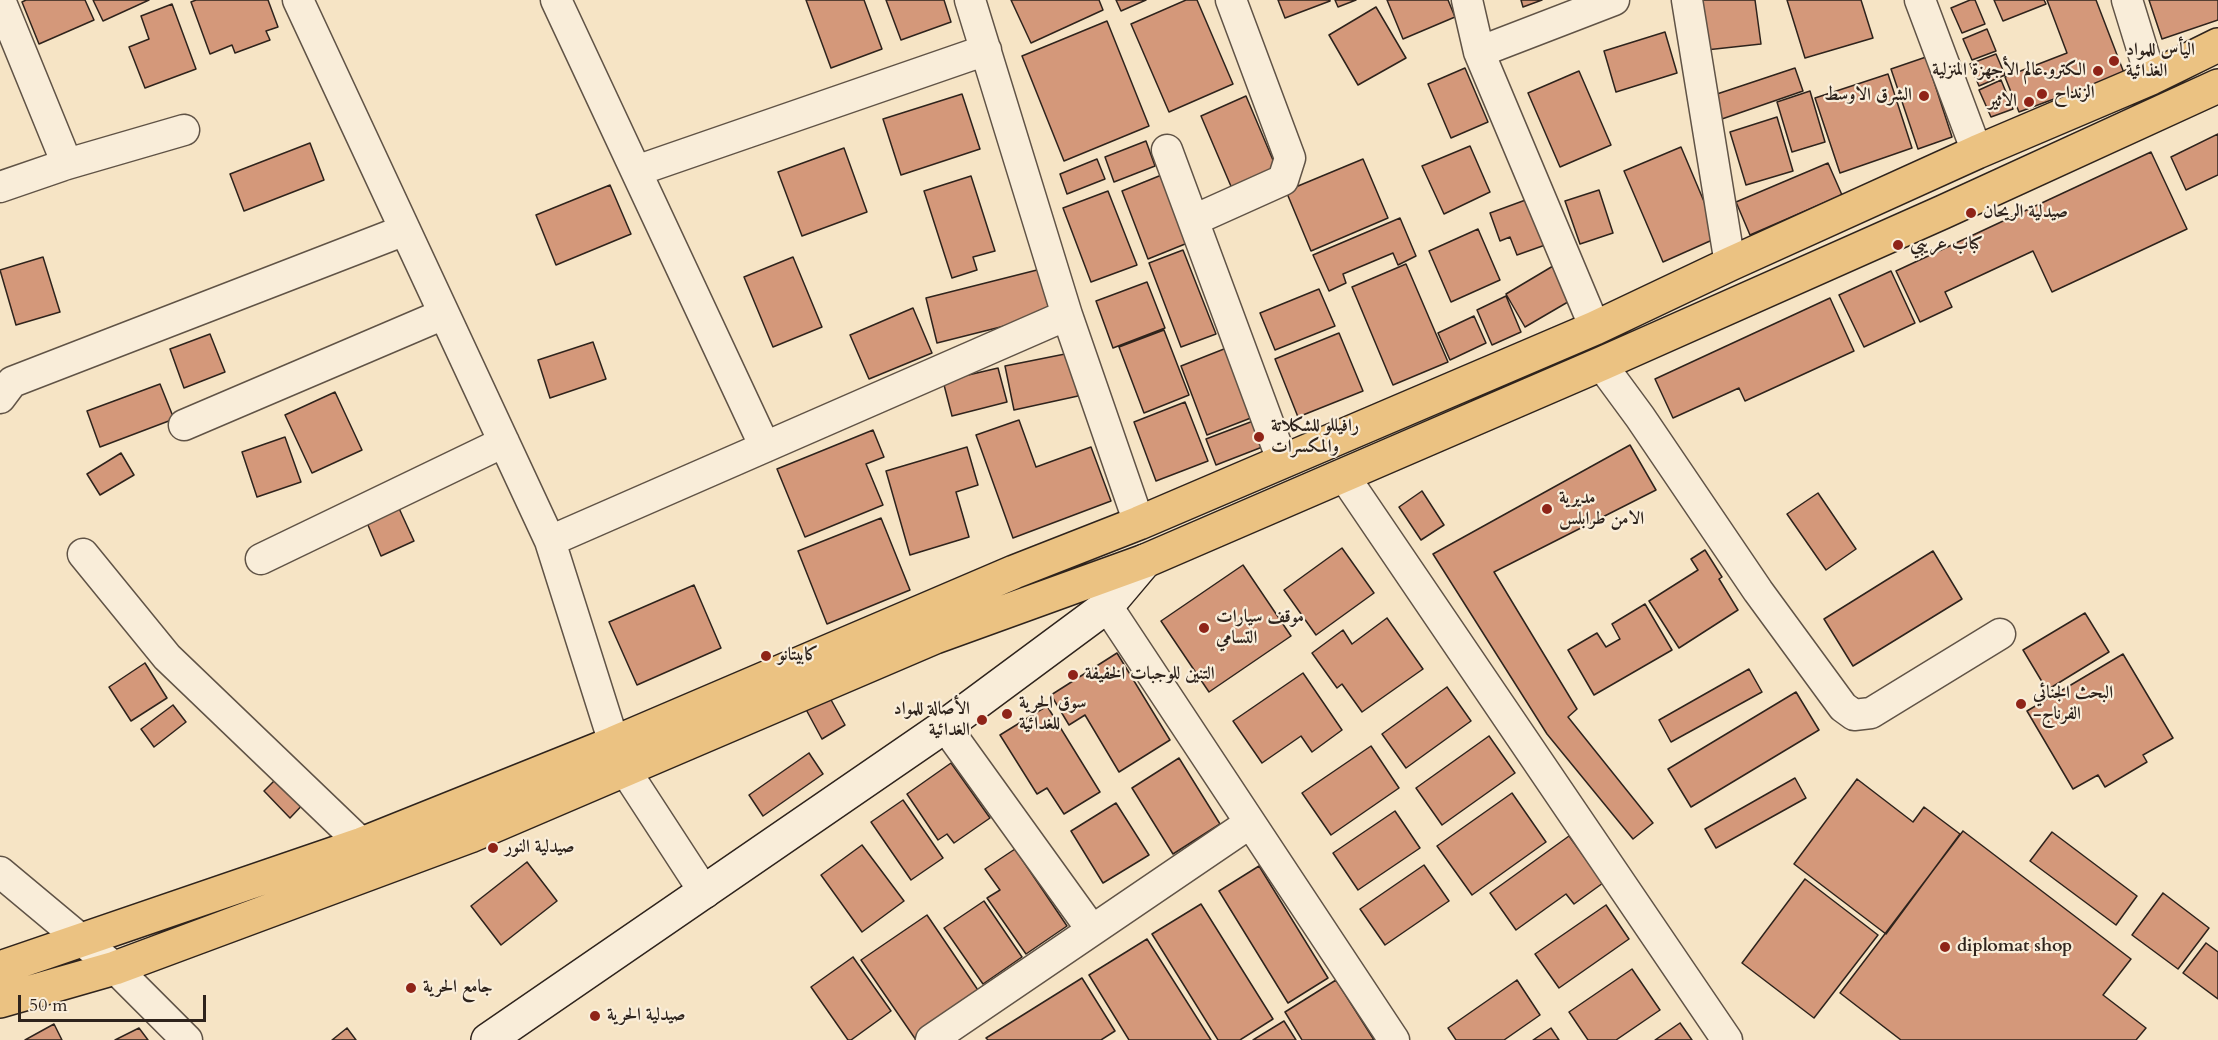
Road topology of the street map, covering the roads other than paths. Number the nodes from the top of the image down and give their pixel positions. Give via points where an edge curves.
1 (0, 0) edge
2 (298, 0) edge
3 (556, 0) edge
4 (970, 0) edge
5 (1231, 0) edge
6 (1467, 0) edge
7 (1614, 0) edge
8 (1687, 0) edge
9 (1920, 0) edge
10 (2127, 0) edge
11 (2218, 45) edge
12 (986, 50) junction
13 (1479, 52) junction
14 (2151, 78) junction
15 (2218, 86) edge
16 (184, 130) dead end
17 (1167, 150) dead end
18 (1977, 152) junction
19 (68, 164) junction
20 (636, 171) junction
21 (0, 187) edge
22 (1194, 220) junction
23 (405, 230) junction
24 (1730, 264) junction
25 (444, 314) junction
26 (1067, 315) junction
27 (1595, 328) junction
28 (1601, 364) junction
29 (0, 398) edge
30 (184, 426) dead end
31 (504, 442) junction
32 (765, 447) junction
33 (1282, 460) junction
34 (1344, 476) junction
35 (1139, 523) junction
36 (550, 541) junction
37 (83, 554) dead end
38 (261, 559) dead end
39 (1145, 561) junction
40 (1107, 606) junction
41 (2000, 634) dead end
42 (945, 726) junction
43 (620, 756) junction
44 (566, 778) junction
45 (1250, 823) junction
46 (362, 844) junction
47 (0, 872) edge
48 (705, 893) junction
49 (1092, 930) junction
50 (82, 939) junction
51 (0, 968) edge
52 (115, 968) junction
53 (0, 1001) edge
54 (945, 1036) edge
55 (188, 1040) edge
56 (488, 1040) edge
57 (1394, 1040) edge
58 (1727, 1040) edge

1 - 19 street
2 - 23 street
3 - 20 street
4 - 12 street
5 - 22 street via 1290,158 1283,180
6 - 13 street
7 - 13 street
8 - 24 street
9 - 18 street
10 - 14 street
11 - 14 main road
12 - 20 street
12 - 26 street
13 - 27 street
14 - 18 main road
15 - 28 main road
16 - 19 street
17 - 22 street
18 - 24 main road
19 - 21 street
20 - 32 street
22 - 33 street
23 - 25 street
23 - 29 street via 12,382
24 - 27 main road
25 - 30 street
25 - 31 street
26 - 32 street
26 - 35 street
27 - 33 main road
28 - 34 main road
28 - 41 street via 1758,591 1843,707 1854,715 1871,713
31 - 36 street
31 - 38 street
32 - 36 street
33 - 35 main road
34 - 39 main road
34 - 58 street
35 - 43 main road via 1014,572
36 - 43 street
37 - 46 street via 167,657
39 - 40 street
39 - 43 main road
40 - 42 street
40 - 45 street
42 - 48 street
42 - 49 street
43 - 44 main road
43 - 48 street
44 - 46 main road
44 - 52 main road via 470,836
45 - 49 street
45 - 57 street
46 - 50 main road
47 - 50 street
48 - 56 street
49 - 54 street
50 - 51 main road
50 - 52 street
52 - 53 main road
52 - 55 street

